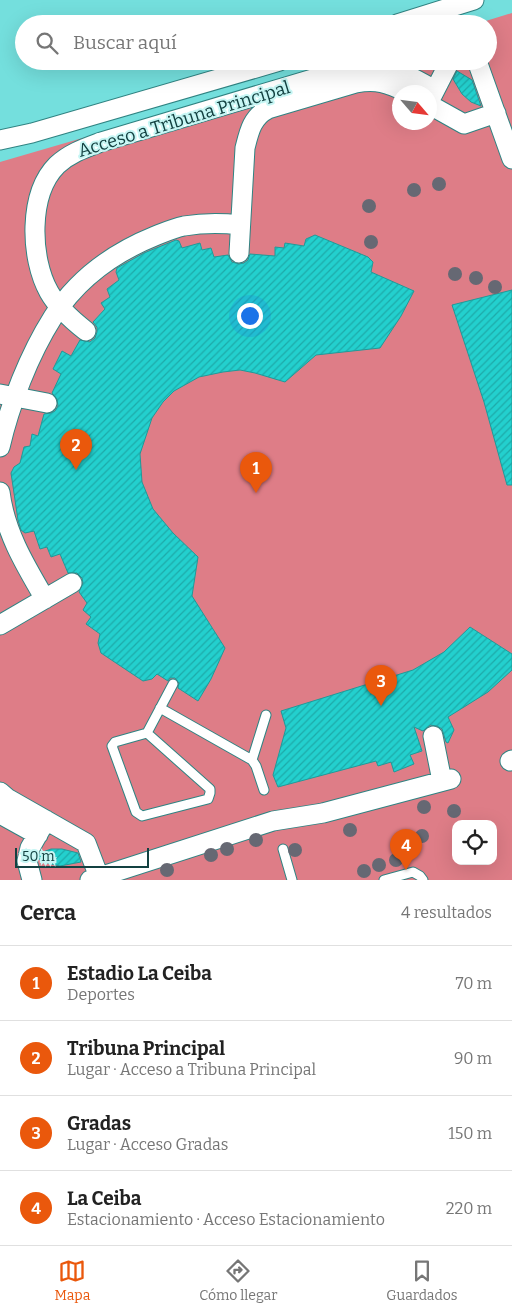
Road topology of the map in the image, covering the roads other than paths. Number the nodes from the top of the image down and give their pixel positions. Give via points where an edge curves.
1 (474, 0) edge
2 (425, 15) edge
3 (249, 70) edge
4 (343, 70) edge
5 (396, 70) edge
6 (445, 70) edge
7 (479, 70) edge
8 (392, 85) edge
9 (415, 85) edge
10 (437, 86) edge
11 (437, 103) edge
12 (491, 115) junction
13 (0, 140) edge
14 (512, 159) edge
15 (240, 225) junction
16 (239, 253) dead end
17 (60, 307) junction
18 (86, 331) dead end
19 (8, 395) edge
20 (47, 403) dead end
21 (0, 447) edge
22 (0, 492) edge
23 (72, 583) dead end
24 (45, 599) junction
25 (0, 626) edge
26 (173, 684) dead end
27 (160, 708) junction
28 (266, 715) dead end
29 (147, 733) junction
30 (434, 736) dead end
31 (252, 760) junction
32 (264, 790) dead end
33 (0, 792) edge
34 (0, 814) edge
35 (42, 827) junction
36 (283, 849) dead end
37 (131, 874) edge
38 (94, 879) edge
39 (32, 880) edge
40 (292, 880) edge
41 (384, 880) edge
42 (423, 880) edge

1 - 2 street
3 - 13 street
4 - 17 street, Acceso a Tribuna Principal via 101,142 78,150 57,166 42,187 36,240 41,273
5 - 9 street, Acceso a Tribuna Principal
6 - 10 street
7 - 12 street
8 - 15 street, Acceso a Tribuna Principal via 367,81 261,112 252,124 245,148
11 - 12 street, Acceso a Tribuna Principal via 464,124
12 - 14 street
15 - 16 street, Acceso a Tribuna Principal
15 - 17 street via 183,226 139,242 105,262
17 - 18 street, Acceso a Tribuna Principal
17 - 19 street
19 - 20 street
19 - 21 street
22 - 24 street via 8,528
23 - 24 street
24 - 25 street
26 - 27 lane
27 - 29 lane
27 - 31 lane
28 - 31 lane
29 - 29 lane via 210,789 208,799 138,815 112,746 114,742
30 - 37 street via 446,780 403,798 273,821
31 - 32 lane
33 - 35 street
34 - 35 street
35 - 38 street via 86,843
35 - 39 street via 30,848 27,861
36 - 40 lane
37 - 38 street
41 - 42 lane via 413,872

